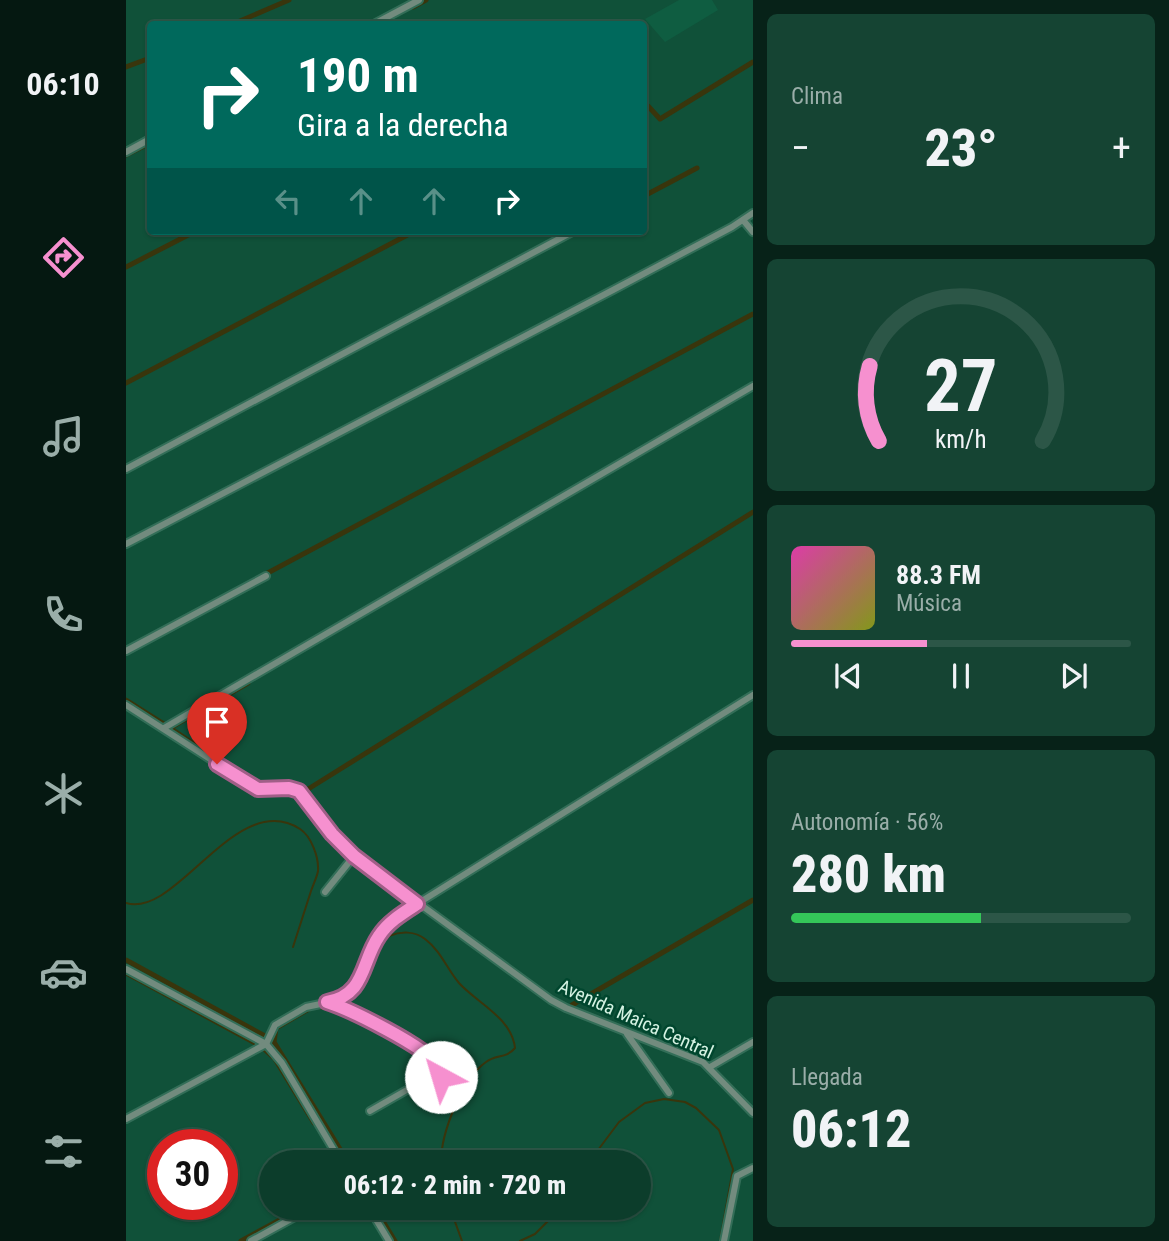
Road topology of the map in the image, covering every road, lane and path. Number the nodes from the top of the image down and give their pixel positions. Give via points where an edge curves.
1 (419, 0) edge
2 (380, 21) edge
3 (147, 141) edge
4 (126, 152) edge
5 (752, 213) edge
6 (743, 220) junction
7 (752, 232) edge
8 (566, 235) edge
9 (752, 386) edge
10 (126, 469) edge
11 (126, 544) edge
12 (265, 576) dead end
13 (126, 651) edge
14 (752, 695) edge
15 (126, 705) edge
16 (164, 728) junction
17 (354, 856) junction
18 (325, 892) dead end
19 (417, 904) junction
20 (126, 969) edge
21 (327, 1002) junction
22 (626, 1032) junction
23 (752, 1042) edge
24 (266, 1044) junction
25 (710, 1067) junction
26 (440, 1071) junction
27 (669, 1093) dead end
28 (437, 1102) dead end
29 (370, 1111) dead end
30 (752, 1113) edge
31 (126, 1119) edge
32 (334, 1150) edge
33 (752, 1168) edge
34 (289, 1220) edge
35 (376, 1220) edge
36 (251, 1241) edge
37 (389, 1241) edge
38 (724, 1241) edge

1 - 2 street
3 - 4 street
5 - 6 street
6 - 7 street
6 - 11 street
8 - 10 street
9 - 16 street
12 - 13 street
14 - 19 street
15 - 16 street, Avenida Maica Central
16 - 17 street, Avenida Maica Central via 258,789 299,791
17 - 18 street
17 - 19 street, Avenida Maica Central
19 - 21 street via 387,925 352,990 340,1000
19 - 22 street, Avenida Maica Central via 559,1005
20 - 24 street
21 - 24 street via 306,1007 275,1025
21 - 26 street via 401,1038
22 - 25 street, Avenida Maica Central
22 - 27 street
23 - 25 street
24 - 31 street
24 - 32 street
25 - 30 street, Avenida Maica Central
26 - 28 street
26 - 29 street
33 - 38 street via 737,1176
34 - 36 street
35 - 37 street

